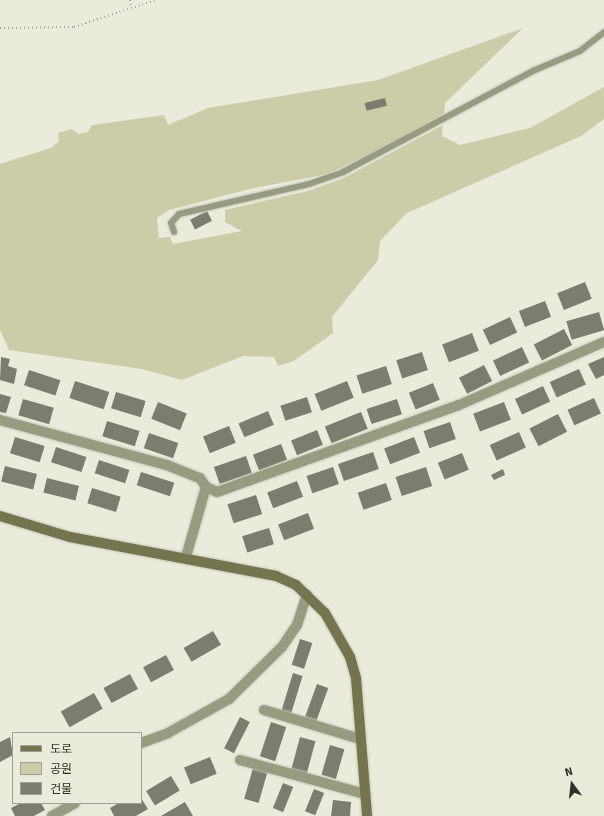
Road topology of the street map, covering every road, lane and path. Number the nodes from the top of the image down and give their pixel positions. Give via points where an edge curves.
1 (130, 0) edge
2 (156, 0) edge
3 (131, 7) junction
4 (0, 28) edge
5 (604, 32) edge
6 (174, 232) dead end
7 (604, 342) edge
8 (0, 420) edge
9 (206, 487) junction
10 (0, 516) edge
11 (186, 557) junction
12 (307, 595) junction
13 (264, 710) dead end
14 (360, 739) junction
15 (142, 743) edge
16 (240, 760) dead end
17 (365, 794) junction
18 (73, 804) edge
19 (52, 816) edge
20 (367, 816) edge

1 - 3 path
2 - 3 path
3 - 4 path via 74,27
5 - 6 lane via 580,51 535,70 343,172 309,184 179,214 172,223
7 - 9 street via 459,405 234,489 217,492
8 - 9 street via 167,465 200,478
9 - 11 street
10 - 11 street via 70,537
11 - 12 street via 276,576
12 - 14 street via 334,624 350,657 356,678
12 - 15 street via 297,625 282,647 229,699 168,733
13 - 14 street
14 - 17 street
16 - 17 street
17 - 20 street
18 - 19 street

